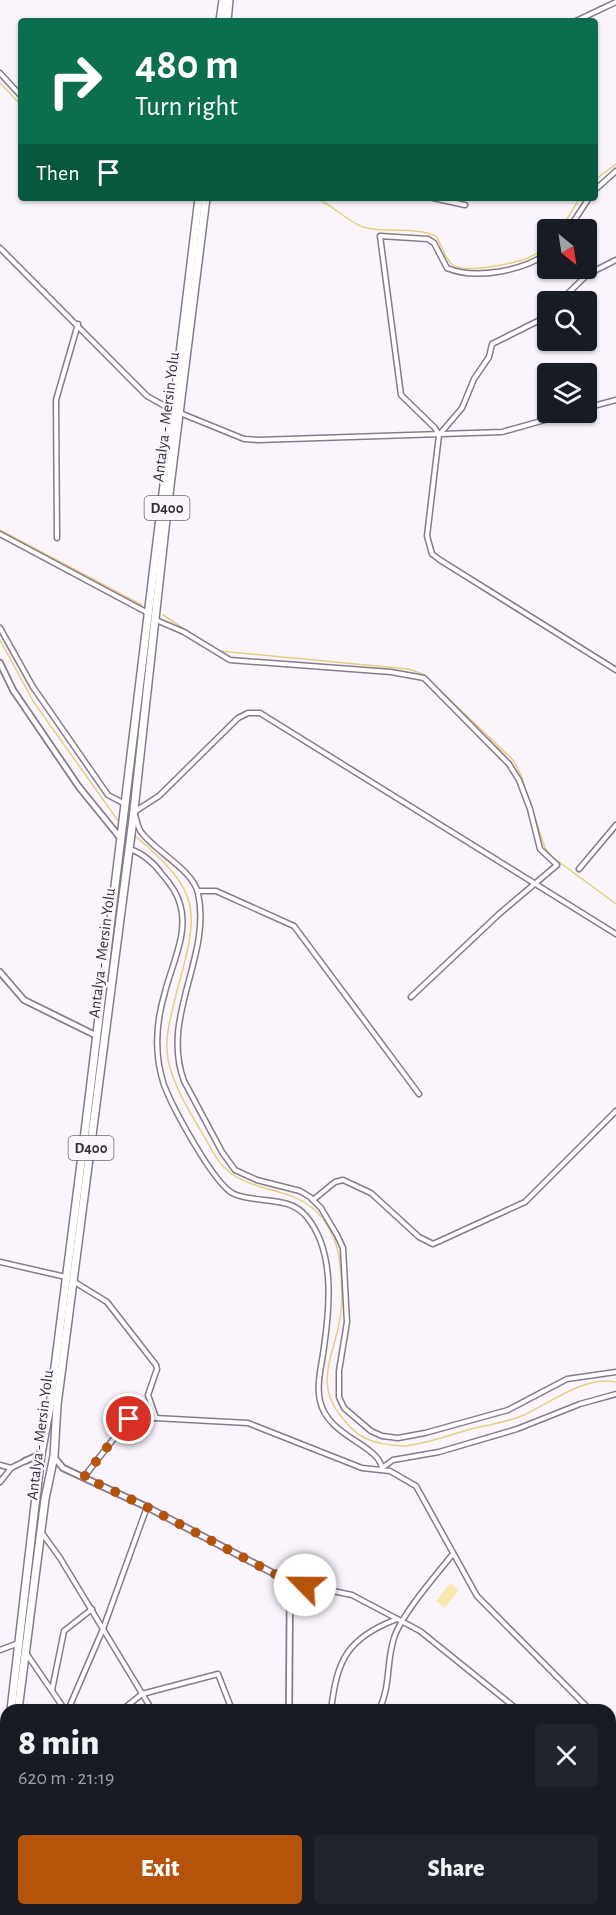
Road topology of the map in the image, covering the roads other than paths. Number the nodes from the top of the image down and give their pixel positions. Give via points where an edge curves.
1 (223, 0) edge
2 (229, 0) edge
3 (616, 2) edge
4 (220, 18) edge
5 (226, 18) edge
6 (582, 18) edge
7 (0, 73) edge
8 (18, 93) edge
9 (616, 171) edge
10 (598, 187) edge
11 (200, 201) edge
12 (206, 201) edge
13 (447, 201) edge
14 (587, 201) edge
15 (465, 205) dead end
16 (575, 219) edge
17 (0, 248) edge
18 (537, 259) edge
19 (616, 260) edge
20 (570, 291) edge
21 (537, 322) edge
22 (78, 324) junction
23 (616, 400) edge
24 (597, 405) edge
25 (176, 412) junction
26 (537, 423) edge
27 (439, 435) junction
28 (0, 534) edge
29 (57, 538) dead end
30 (149, 614) junction
31 (155, 620) junction
32 (0, 628) edge
33 (0, 663) edge
34 (616, 670) edge
35 (126, 805) junction
36 (133, 816) junction
37 (616, 825) edge
38 (122, 838) junction
39 (129, 849) junction
40 (579, 869) dead end
41 (534, 883) junction
42 (198, 891) junction
43 (616, 934) edge
44 (0, 972) edge
45 (411, 997) dead end
46 (97, 1036) junction
47 (419, 1094) dead end
48 (616, 1111) edge
49 (313, 1200) junction
50 (0, 1262) edge
51 (69, 1279) junction
52 (616, 1372) edge
53 (616, 1394) edge
54 (156, 1418) junction
55 (40, 1454) junction
56 (54, 1456) junction
57 (25, 1461) junction
58 (0, 1465) edge
59 (39, 1465) junction
60 (11, 1468) junction
61 (52, 1468) junction
62 (63, 1468) junction
63 (381, 1468) junction
64 (84, 1477) junction
65 (0, 1482) edge
66 (147, 1507) junction
67 (41, 1532) junction
68 (452, 1555) junction
69 (290, 1582) junction
70 (92, 1610) junction
71 (397, 1619) junction
72 (402, 1622) junction
73 (103, 1629) junction
74 (20, 1643) junction
75 (0, 1650) edge
76 (25, 1653) junction
77 (52, 1690) junction
78 (142, 1694) junction
79 (12, 1704) edge
80 (19, 1704) edge
81 (62, 1704) edge
82 (70, 1704) edge
83 (130, 1704) edge
84 (148, 1704) edge
85 (229, 1704) edge
86 (289, 1704) edge
87 (332, 1704) edge
88 (381, 1704) edge
89 (511, 1704) edge
90 (584, 1704) edge

1 - 4 highway
2 - 5 highway
3 - 6 street
7 - 8 street
9 - 10 street
11 - 25 highway, Antalya - Mersin Yolu / D400
12 - 25 highway, Antalya - Mersin Yolu / D400
13 - 15 street
14 - 16 street
17 - 22 street
18 - 27 street via 529,264 463,273 447,268 428,239 380,236 401,395
19 - 20 street via 588,274
21 - 27 street via 492,344 462,408
22 - 25 street via 147,396
22 - 29 street via 56,400
23 - 24 street
25 - 27 street via 244,439
25 - 30 highway, Antalya - Mersin Yolu / D400
25 - 31 highway, Antalya - Mersin Yolu / D400
26 - 27 street via 514,430
27 - 34 street via 427,536 432,554
28 - 30 street
30 - 35 highway, Antalya - Mersin Yolu / D400
31 - 36 highway, Antalya - Mersin Yolu / D400
31 - 41 street via 184,632 230,660 424,678 503,757 519,780 540,849 557,865
32 - 35 street via 33,687 108,795
33 - 38 street via 13,690 79,787
35 - 38 highway, Antalya - Mersin Yolu / D400
36 - 39 highway, Antalya - Mersin Yolu / D400
36 - 41 street via 159,796 238,718 260,713
36 - 42 street via 142,834 186,874
37 - 40 street
38 - 46 highway, Antalya - Mersin Yolu / D400
39 - 51 highway, Antalya - Mersin Yolu / D400
39 - 63 street via 158,868 181,904 181,934 160,1012 158,1061 165,1088 212,1175 223,1187 236,1194 288,1204 306,1216 317,1231 324,1252 329,1316 318,1387 320,1402 332,1423 378,1457
41 - 43 street
41 - 45 street
42 - 47 street via 216,891 294,926
42 - 49 street via 201,925 177,1025 179,1068 222,1152 236,1170 300,1191
44 - 46 street via 24,1000
46 - 51 highway, Antalya - Mersin Yolu / D400
48 - 49 street via 525,1202 433,1244 419,1237 371,1193 343,1180
49 - 52 street via 343,1248 347,1322 339,1397 344,1408 371,1431 398,1438 425,1433 508,1410 567,1379
50 - 51 street
51 - 54 street via 107,1302 156,1365 148,1395
51 - 55 highway, Antalya - Mersin Yolu / D400
51 - 56 highway, Antalya - Mersin Yolu / D400
53 - 63 street via 517,1429 439,1452 393,1460
54 - 63 street via 248,1423 362,1468
54 - 64 street via 129,1419
55 - 56 highway via 48,1452
55 - 57 street
55 - 59 highway, Antalya - Mersin Yolu / D400
56 - 61 highway, Antalya - Mersin Yolu / D400
56 - 62 street
57 - 59 street
57 - 60 street
58 - 60 street
59 - 61 highway
59 - 74 highway, Antalya - Mersin Yolu / D400
60 - 65 street
61 - 62 street
61 - 67 highway, Antalya - Mersin Yolu / D400
62 - 64 street
63 - 68 street via 416,1486
64 - 66 street
66 - 69 street
66 - 73 street
67 - 70 street
67 - 76 highway, Antalya - Mersin Yolu / D400
68 - 72 street
68 - 90 street via 477,1596
69 - 71 street via 352,1595
69 - 86 street
70 - 73 street
70 - 77 street via 64,1631
71 - 72 street
71 - 87 street via 364,1637 340,1663
72 - 88 street via 393,1639 387,1690
72 - 89 street via 420,1631
73 - 78 street
73 - 82 street
74 - 75 street
74 - 79 highway, Antalya - Mersin Yolu / D400
76 - 77 street
76 - 80 highway, Antalya - Mersin Yolu / D400
77 - 81 street
78 - 83 street
78 - 84 street
78 - 85 street via 218,1674

